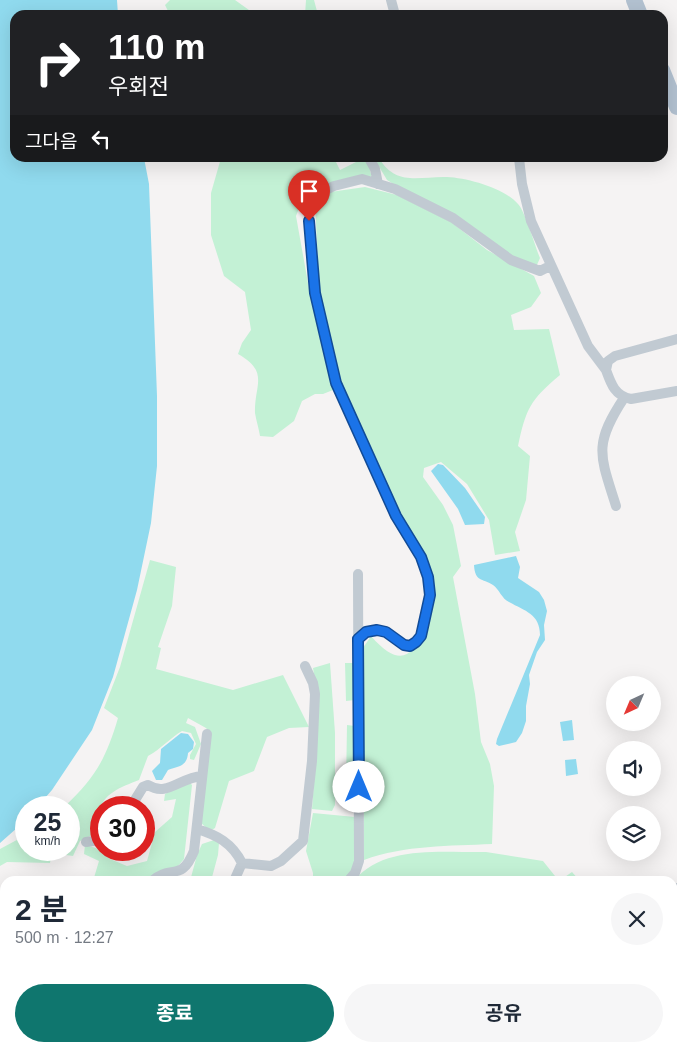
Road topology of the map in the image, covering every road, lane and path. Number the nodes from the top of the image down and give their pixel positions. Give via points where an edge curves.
1 (668, 85) edge
2 (677, 107) edge
3 (371, 162) edge
4 (519, 162) edge
5 (378, 184) junction
6 (550, 266) junction
7 (677, 339) edge
8 (606, 370) junction
9 (677, 391) edge
10 (624, 398) junction
11 (616, 506) dead end
12 (358, 574) dead end
13 (358, 639) junction
14 (305, 666) dead end
15 (207, 734) dead end
16 (202, 776) junction
17 (138, 796) edge
18 (197, 829) junction
19 (90, 841) edge
20 (86, 842) dead end
21 (242, 863) junction
22 (160, 876) edge
23 (236, 876) edge
24 (351, 876) edge

1 - 2 main road
3 - 5 street
4 - 6 street via 531,221
5 - 6 street via 453,218 511,260 540,270
5 - 13 street via 362,179 334,186 311,197 308,203 314,285 336,383 396,516 421,557 430,595 421,636 410,646 377,630 366,632
6 - 8 street via 588,346
7 - 8 street via 615,356 608,361
8 - 10 street via 618,394
9 - 10 street
10 - 11 street via 605,430 602,442 603,463
12 - 13 street
13 - 24 street via 359,861
14 - 21 street via 314,694 312,761 303,841 281,861 270,866
15 - 16 street
16 - 17 street via 189,777 165,790 148,785
16 - 18 street
18 - 21 street via 226,842
18 - 22 street via 194,851 185,868
19 - 20 street
21 - 23 street

